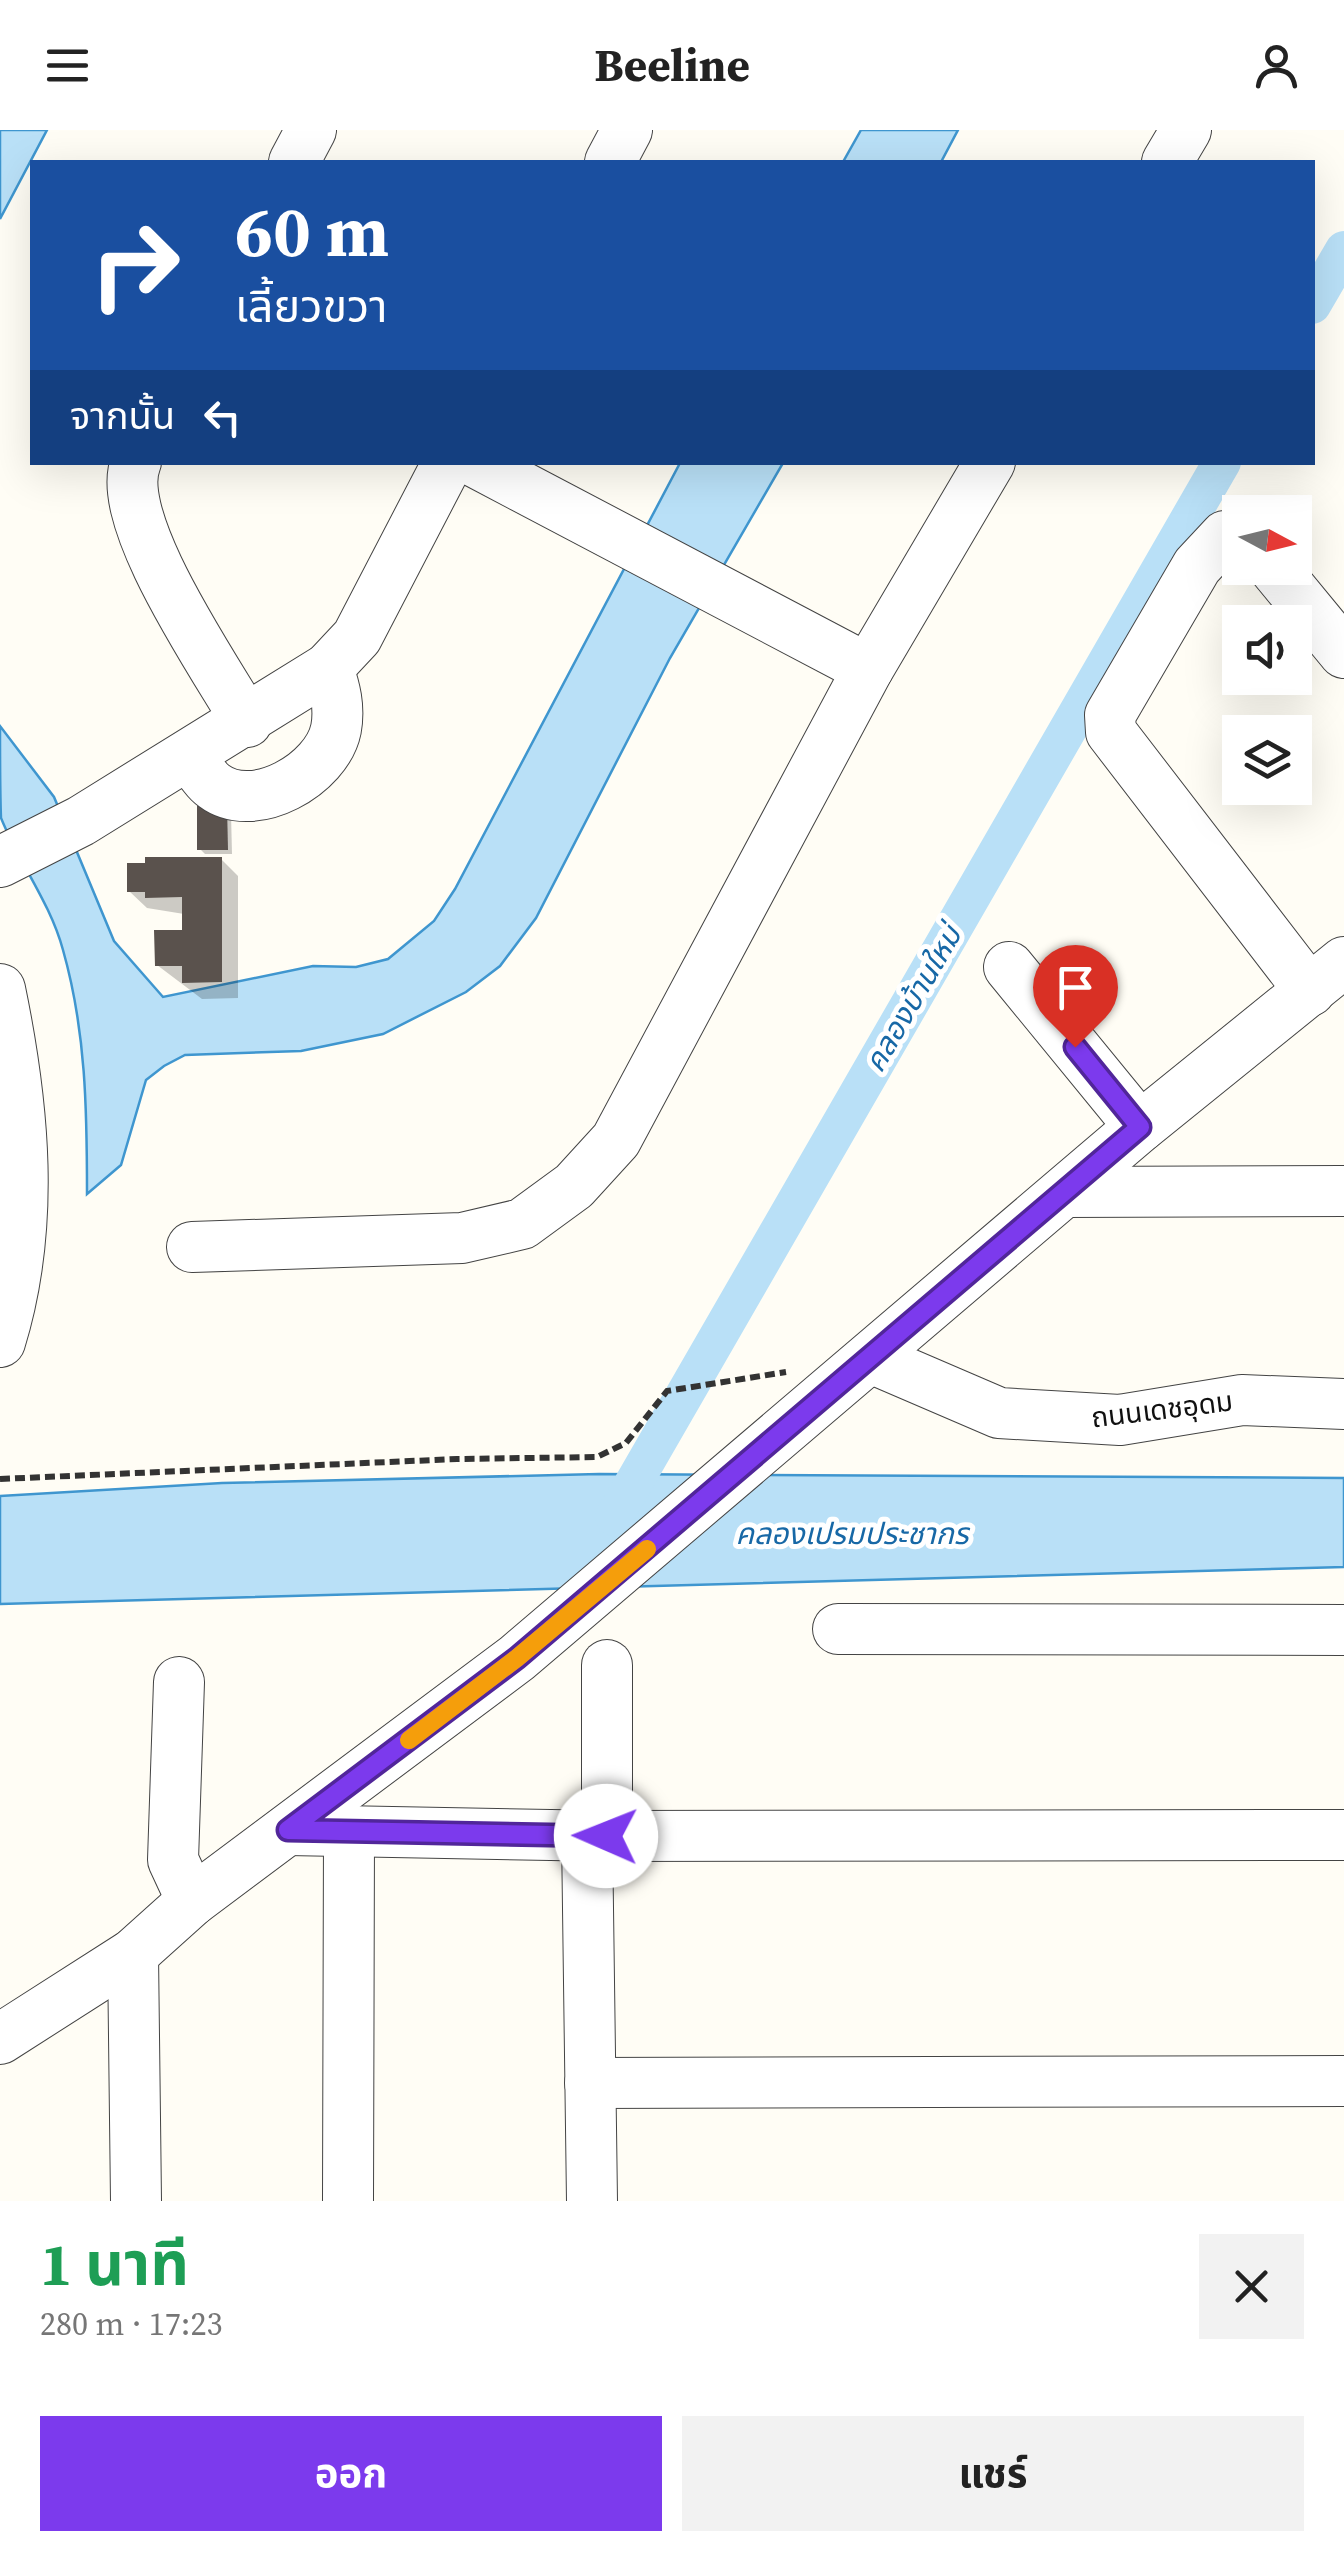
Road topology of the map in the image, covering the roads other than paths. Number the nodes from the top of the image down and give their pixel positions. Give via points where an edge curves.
1 (311, 130) edge
2 (628, 130) edge
3 (1186, 130) edge
4 (295, 160) edge
5 (611, 160) edge
6 (1168, 160) edge
7 (136, 465) edge
8 (446, 465) edge
9 (481, 465) edge
10 (988, 465) edge
11 (1222, 538) edge
12 (1288, 585) edge
13 (1344, 653) edge
14 (328, 668) junction
15 (868, 669) junction
16 (247, 722) junction
17 (190, 756) junction
18 (2, 861) edge
19 (1010, 966) dead end
20 (1327, 977) edge
21 (0, 988) edge
22 (1140, 1127) junction
23 (1344, 1191) edge
24 (1065, 1192) junction
25 (192, 1246) dead end
26 (9, 1271) edge
27 (0, 1342) edge
28 (871, 1358) junction
29 (1344, 1404) edge
30 (838, 1629) dead end
31 (1344, 1630) edge
32 (606, 1665) dead end
33 (179, 1682) dead end
34 (288, 1830) junction
35 (350, 1832) junction
36 (1344, 1835) edge
37 (597, 1836) junction
38 (192, 1902) junction
39 (133, 1954) junction
40 (0, 2039) edge
41 (1344, 2082) edge
42 (590, 2083) junction
43 (136, 2201) edge
44 (348, 2201) edge
45 (592, 2201) edge

1 - 4 street
2 - 5 street
3 - 6 street
7 - 16 street via 134,509 148,551
8 - 14 street via 357,637
9 - 15 street
10 - 15 street
11 - 20 street via 1198,566 1110,716 1111,732
12 - 13 street
14 - 16 street
14 - 17 street via 337,696 336,731 317,765 258,798 212,785
15 - 25 street via 616,1140 574,1186 522,1224 462,1238
16 - 17 street
17 - 18 street
19 - 22 street
20 - 22 street
21 - 26 street via 15,1060 24,1163
22 - 24 street
23 - 24 street
24 - 28 street
26 - 27 street
28 - 29 street, ถนนเดชอุดม via 999,1413 1120,1420 1242,1400
28 - 34 street via 517,1658
30 - 31 street
32 - 37 street
33 - 38 street via 174,1860
34 - 35 street
34 - 38 street
35 - 37 street
35 - 44 street
36 - 37 street
37 - 42 street
38 - 39 street
39 - 40 street
39 - 43 street
41 - 42 street
42 - 45 street

